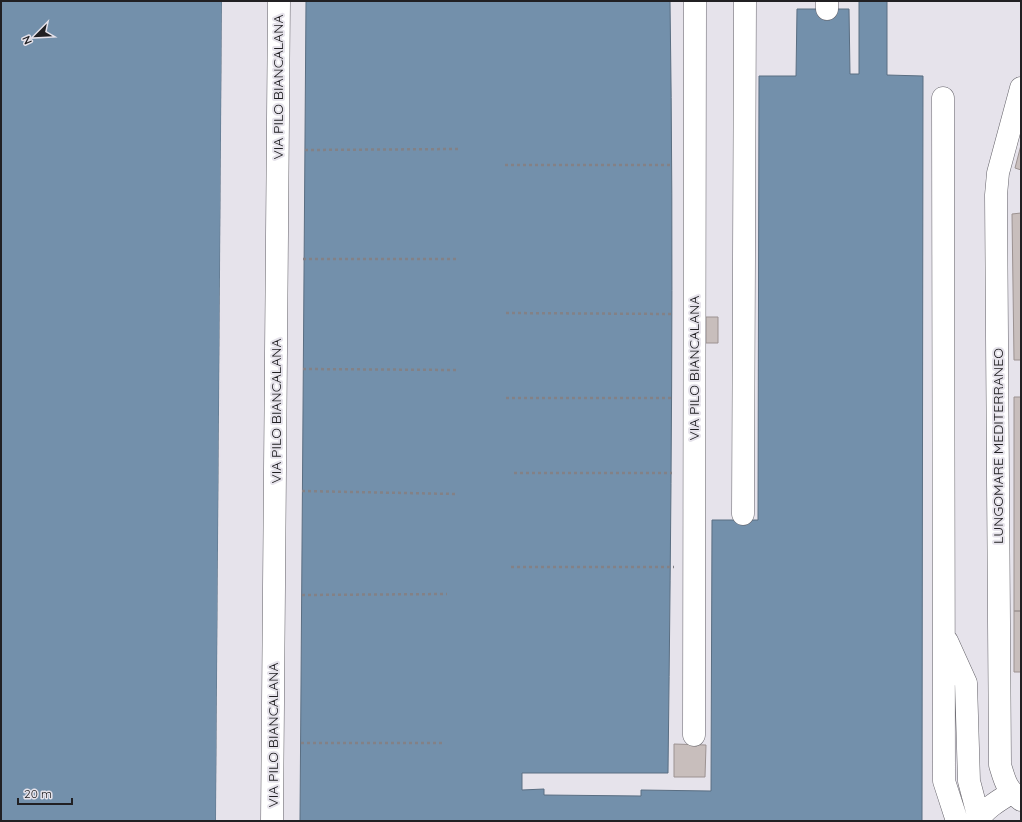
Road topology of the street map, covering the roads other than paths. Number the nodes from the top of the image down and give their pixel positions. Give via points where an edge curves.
1 (279, 1) edge
2 (695, 1) edge
3 (745, 1) edge
4 (1021, 88) edge
5 (943, 98) dead end
6 (743, 514) dead end
7 (944, 634) junction
8 (694, 735) dead end
9 (1016, 796) edge
10 (978, 820) edge
11 (272, 821) edge
12 (957, 821) edge

1 - 11 street, VIA PILO BIANCALANA
2 - 8 street, VIA PILO BIANCALANA
3 - 6 street
4 - 9 street, LUNGOMARE MEDITERRANEO via 998,173 996,195 1000,765 1006,784
5 - 7 street
7 - 10 street via 966,683 969,781
7 - 12 street via 944,781
9 - 10 street via 995,802

